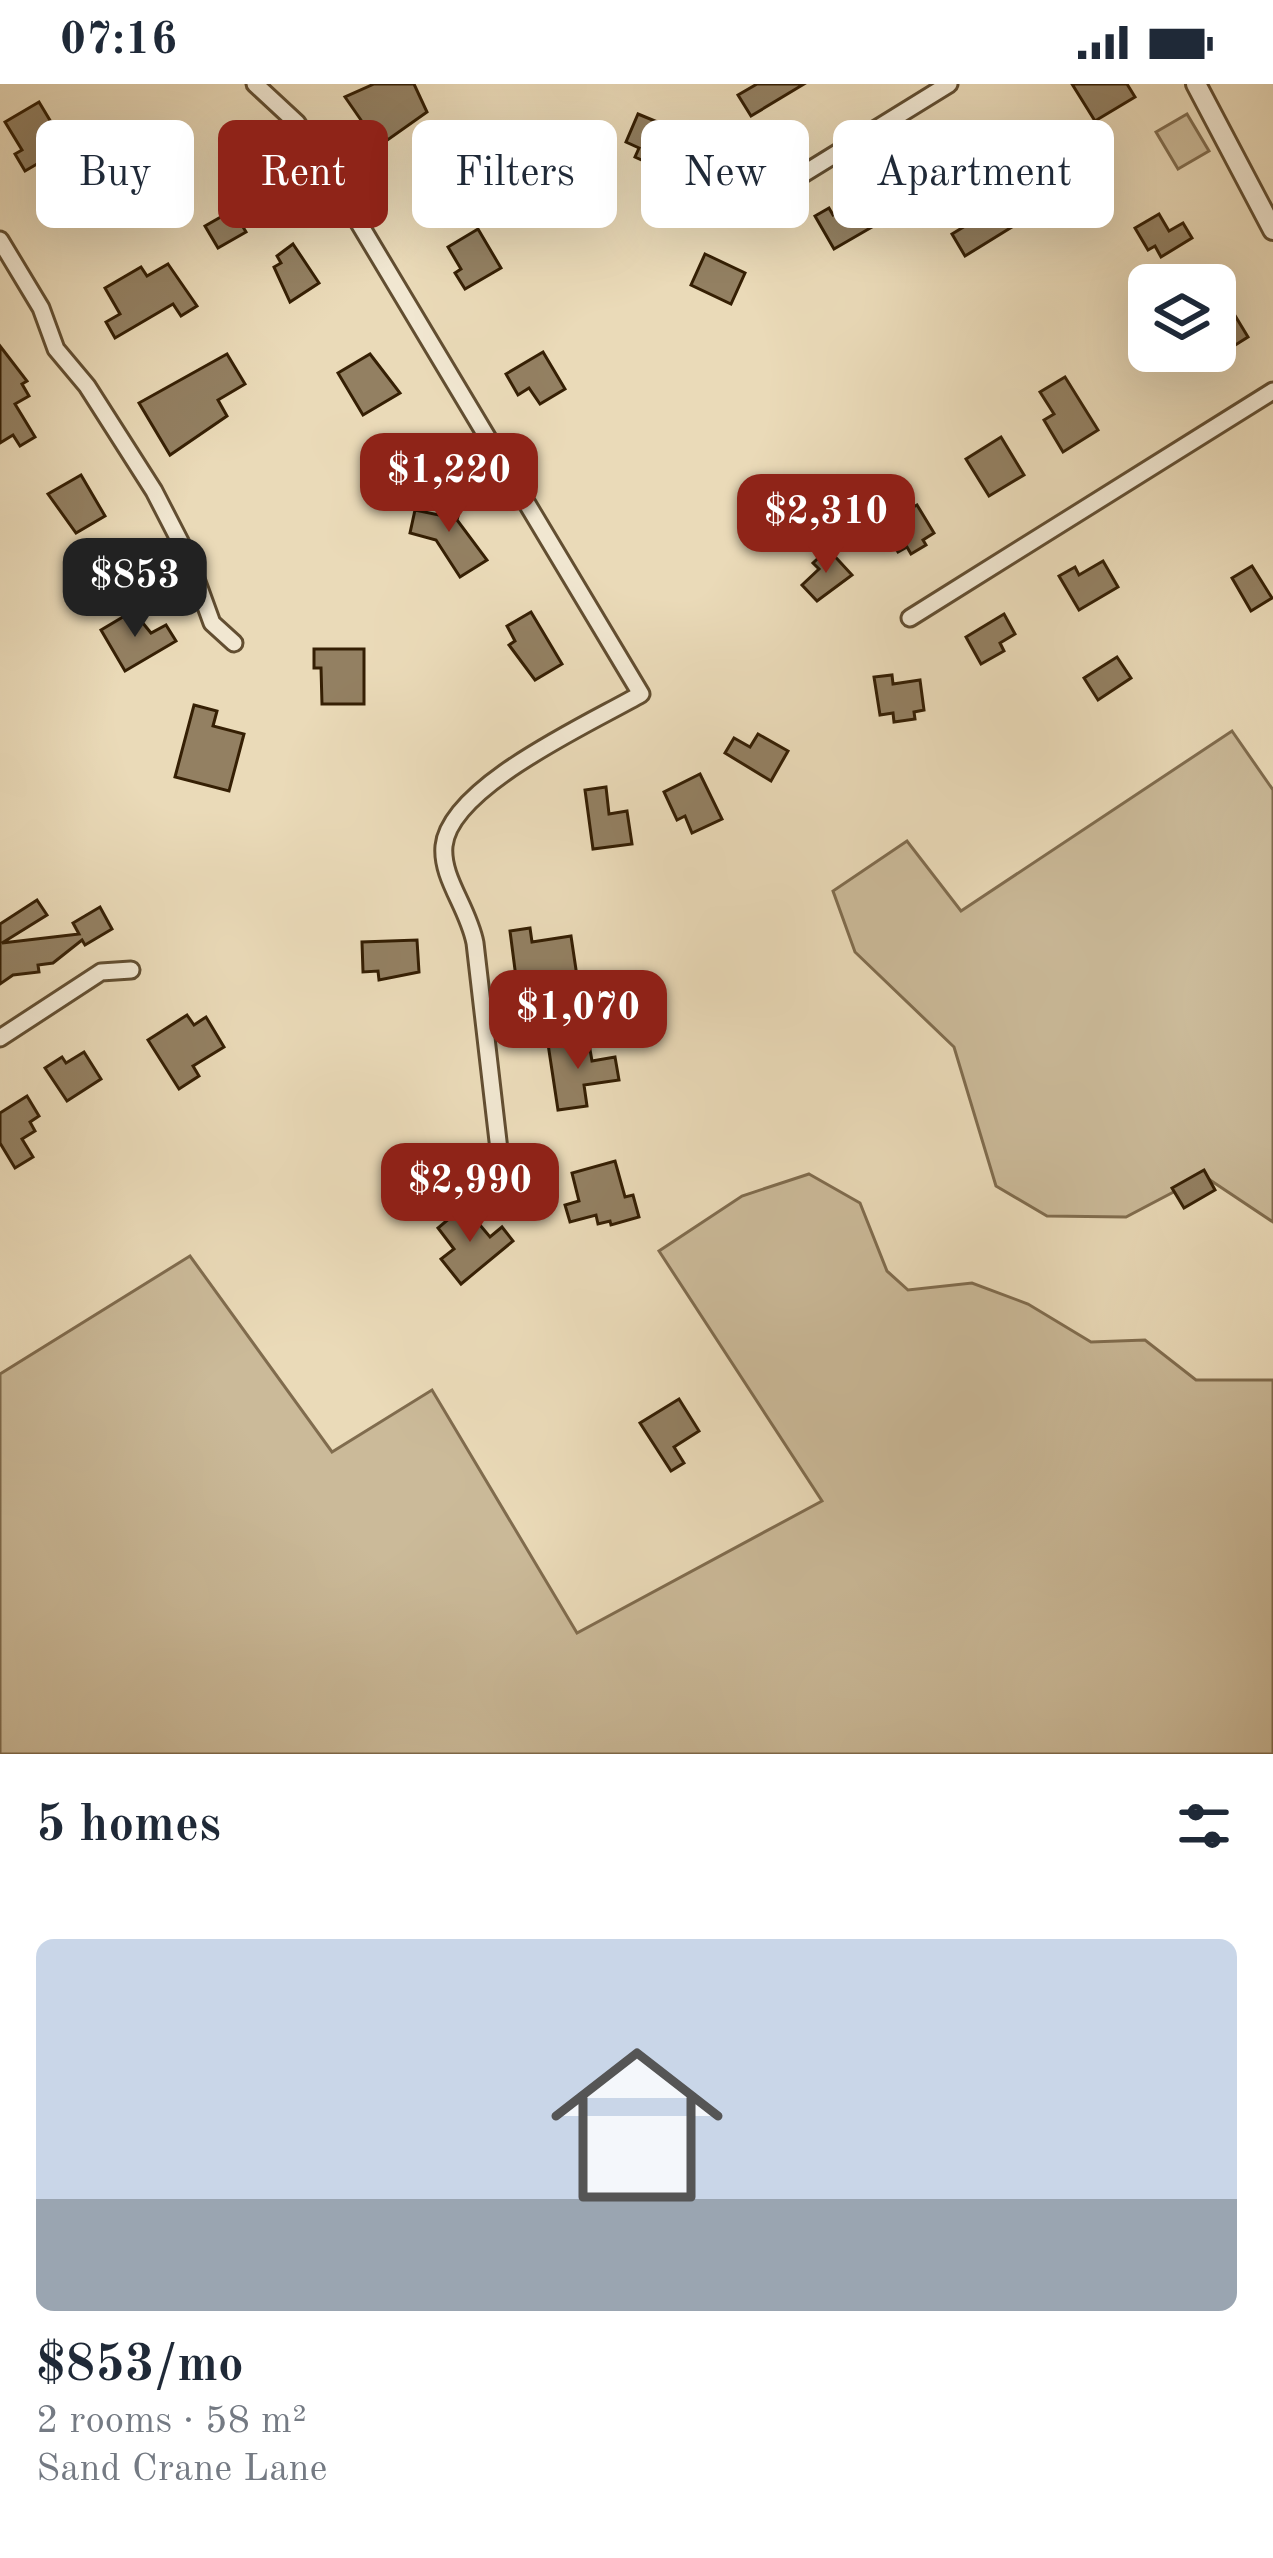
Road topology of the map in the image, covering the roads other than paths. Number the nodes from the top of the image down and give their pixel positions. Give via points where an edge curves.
1 (256, 84) edge
2 (949, 84) edge
3 (1196, 84) edge
4 (809, 170) edge
5 (1273, 230) edge
6 (0, 240) edge
7 (1273, 391) edge
8 (910, 618) dead end
9 (235, 643) dead end
10 (130, 970) dead end
11 (0, 1038) edge
12 (525, 1195) dead end

1 - 12 street via 297,123 323,163 640,694 479,790 455,815 444,843 445,872 470,914 501,1167
2 - 4 street
3 - 5 street
6 - 9 street via 56,349 154,491 212,623
7 - 8 street
10 - 11 street via 101,972

